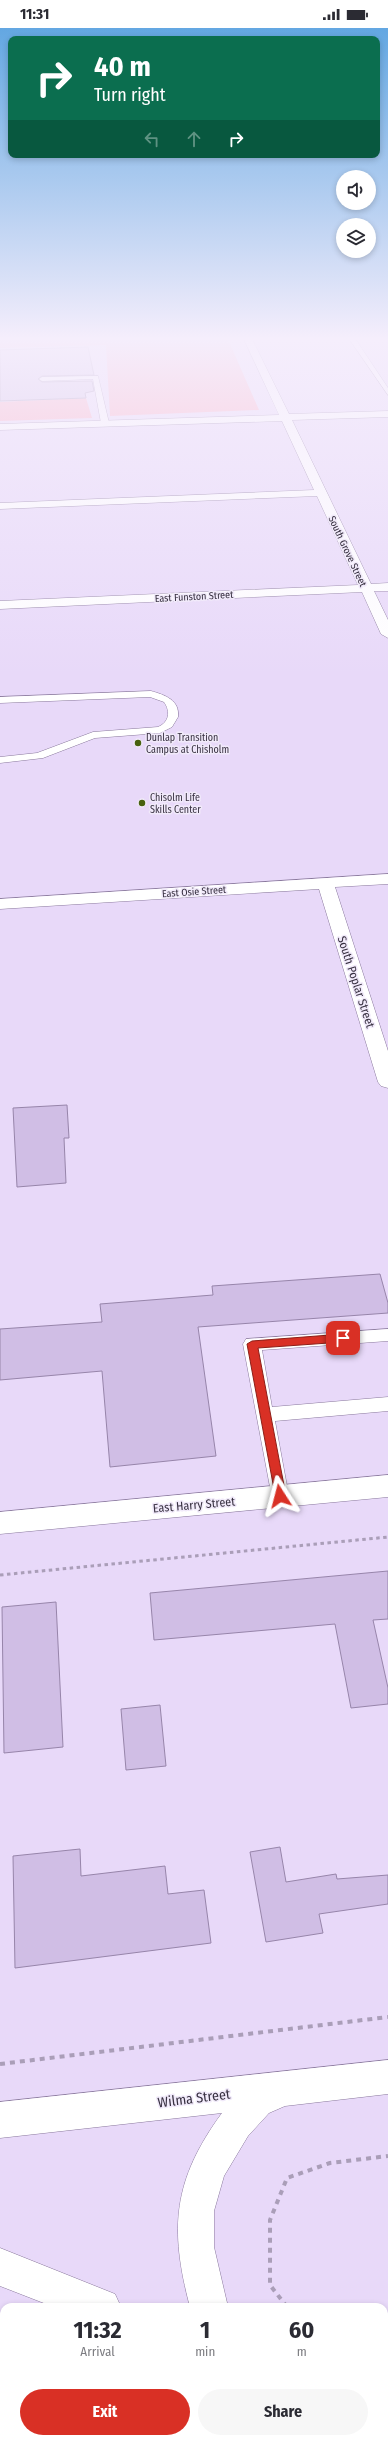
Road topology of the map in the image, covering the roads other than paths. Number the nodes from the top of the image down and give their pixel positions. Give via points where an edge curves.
1 (300, 450) edge
2 (321, 493) junction
3 (0, 506) edge
4 (388, 587) edge
5 (366, 588) junction
6 (0, 604) edge
7 (388, 634) edge
8 (0, 700) edge
9 (0, 760) edge
10 (388, 879) edge
11 (325, 882) junction
12 (0, 904) edge
13 (388, 1082) edge
14 (388, 1335) edge
15 (388, 1404) edge
16 (265, 1415) junction
17 (388, 1486) edge
18 (280, 1496) junction
19 (0, 1523) edge
20 (388, 2077) edge
21 (287, 2088) junction
22 (0, 2120) edge
23 (0, 2267) edge
24 (93, 2303) edge
25 (208, 2303) edge

1 - 2 street, South Grove Street
2 - 3 street
2 - 5 street, South Grove Street
4 - 5 street, East Funston Street
5 - 6 street, East Funston Street
5 - 7 street, South Grove Street
8 - 9 lane via 151,694 168,700 173,712 173,721 168,727 160,730 93,735 39,756
10 - 11 street, East Osie Street
11 - 12 street, East Osie Street
11 - 13 street, South Poplar Street
14 - 16 lane via 252,1344
15 - 16 lane
16 - 18 lane
17 - 18 street, East Harry Street
18 - 19 street, East Harry Street
20 - 21 street, Wilma Street
21 - 22 street, Wilma Street
21 - 25 street via 258,2100 230,2130 208,2172 196,2212 197,2265
23 - 24 street

